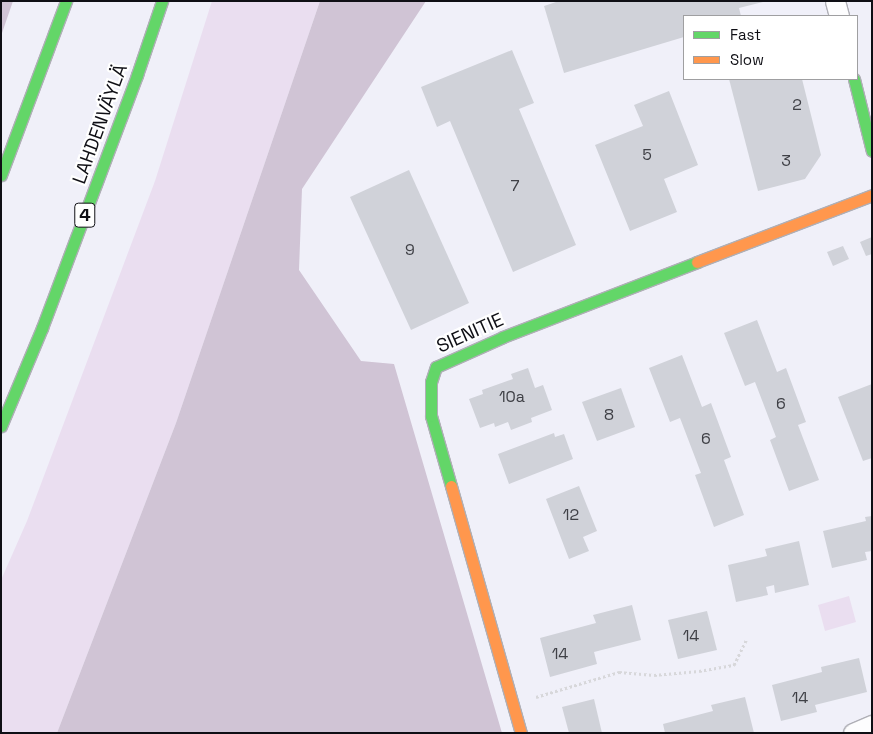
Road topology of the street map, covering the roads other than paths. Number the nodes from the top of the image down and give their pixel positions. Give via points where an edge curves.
1 (66, 1) edge
2 (162, 1) edge
3 (835, 1) edge
4 (839, 15) edge
5 (854, 80) edge
6 (872, 151) edge
7 (1, 175) edge
8 (872, 195) edge
9 (1, 426) edge
10 (872, 725) edge
11 (521, 733) edge
12 (853, 733) edge

1 - 7 main road
2 - 9 main road, LAHDENVÄYLÄ / 4 via 46,319
3 - 4 street
5 - 6 main road
8 - 11 main road, SIENITIE via 503,337 436,367 431,382 431,416
10 - 12 street

